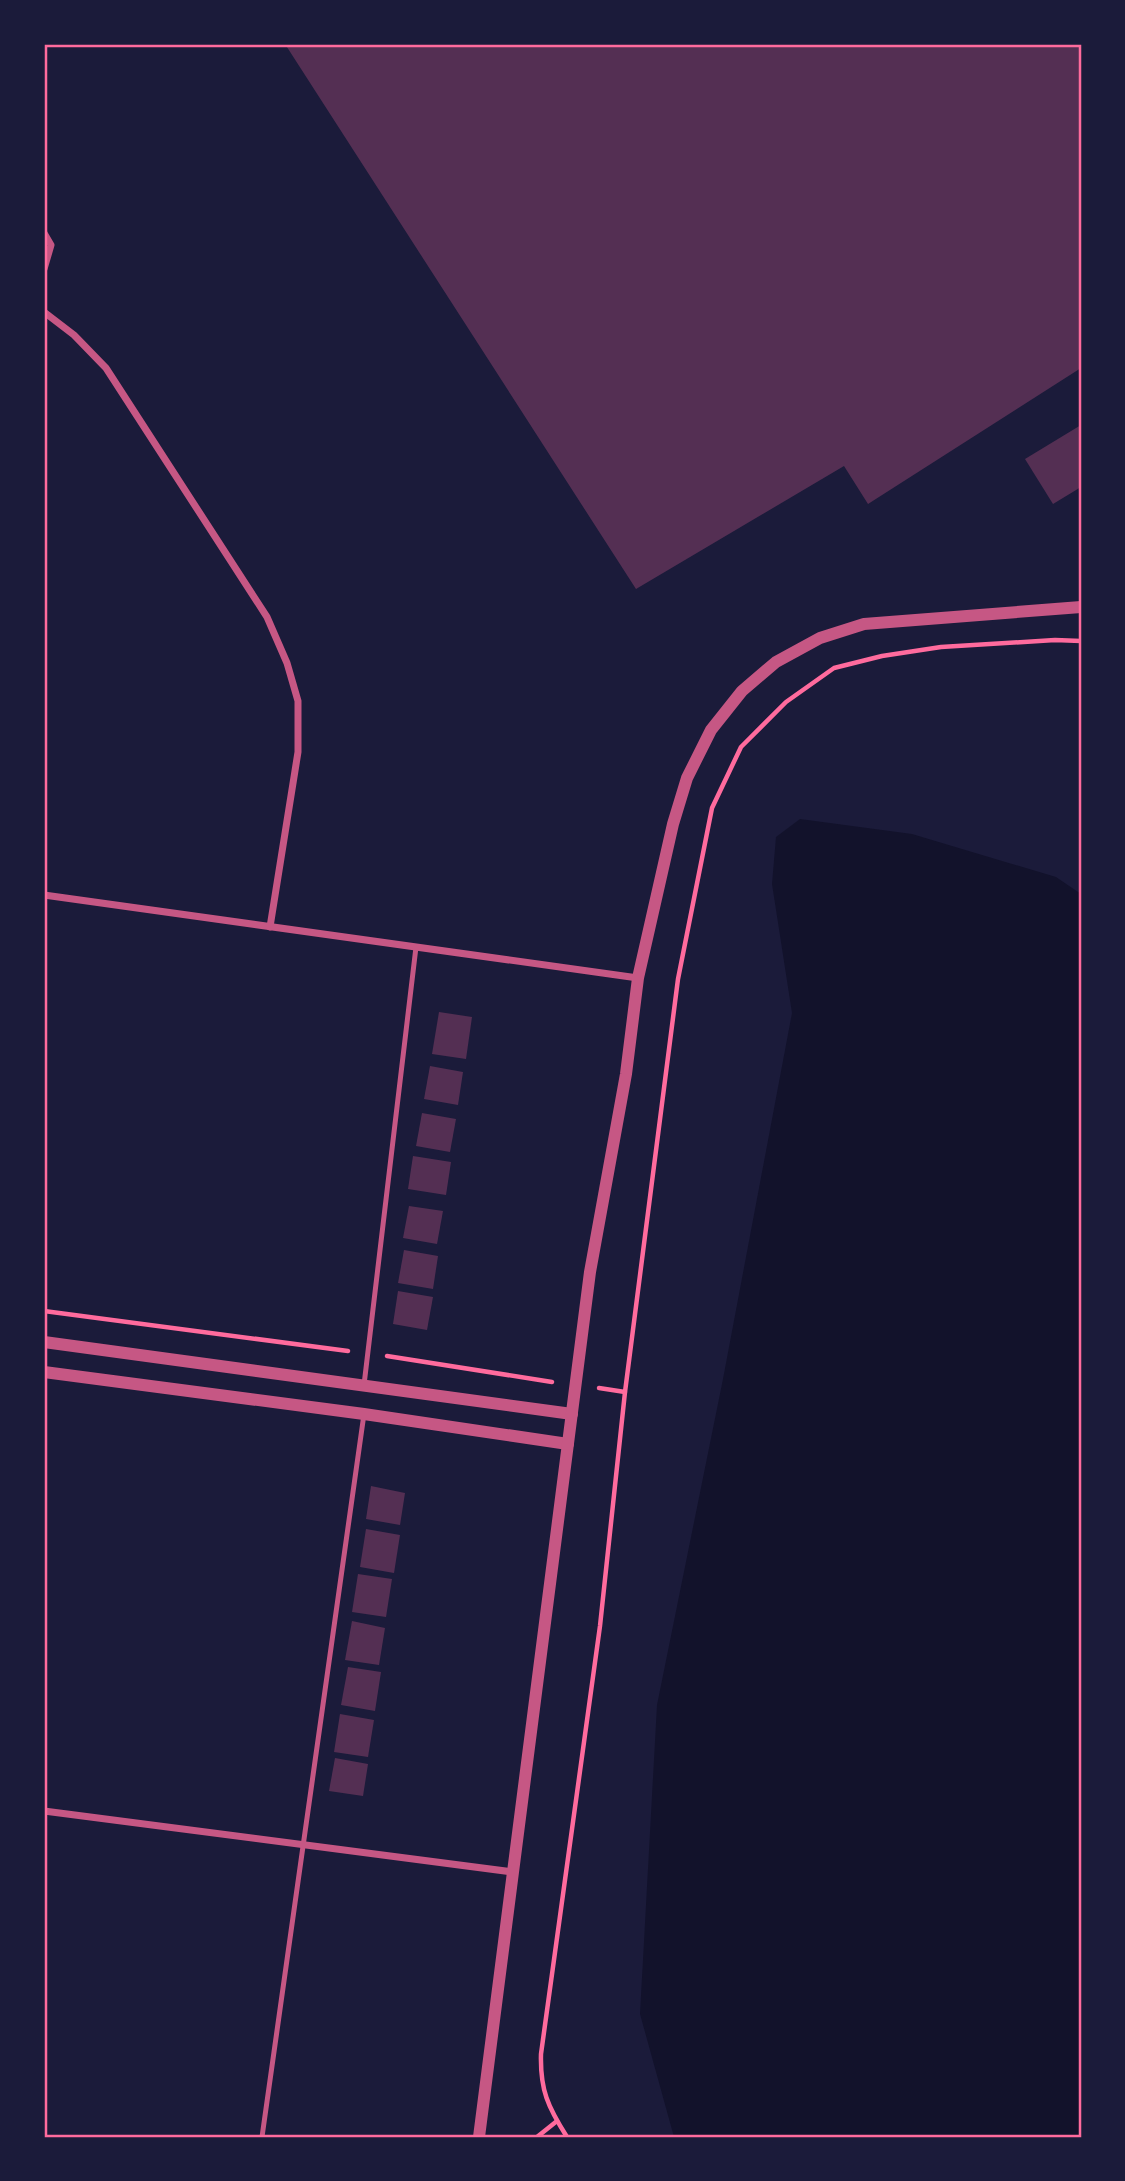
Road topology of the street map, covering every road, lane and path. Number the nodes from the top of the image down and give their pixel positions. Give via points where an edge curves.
1 (44, 233) edge
2 (44, 269) edge
3 (44, 312) edge
4 (1081, 607) edge
5 (1081, 641) edge
6 (44, 895) edge
7 (270, 927) junction
8 (416, 947) junction
9 (639, 978) junction
10 (44, 1311) edge
11 (44, 1342) edge
12 (368, 1353) junction
13 (44, 1372) edge
14 (551, 1381) dead end
15 (364, 1385) junction
16 (364, 1414) junction
17 (572, 1414) junction
18 (568, 1444) junction
19 (44, 1811) edge
20 (302, 1846) junction
21 (513, 1872) junction
22 (557, 2121) junction
23 (262, 2137) edge
24 (479, 2137) edge
25 (537, 2137) edge
26 (567, 2137) edge

1 - 2 street via 51,245
3 - 7 street via 106,368 267,617 287,663 298,701 298,752
4 - 9 street via 864,624 820,638 776,662 742,691 711,730 687,778
5 - 22 path via 941,648 834,668 786,702 741,747 712,808 678,979 600,1626 541,2054 544,2096
6 - 7 street
7 - 8 street
8 - 9 street
8 - 12 lane
9 - 17 street via 590,1272
10 - 12 path
11 - 15 street
12 - 14 path
12 - 15 lane
13 - 16 street
15 - 17 street
16 - 18 street
16 - 20 lane
17 - 18 street
18 - 21 street
19 - 20 street
20 - 21 street
20 - 23 lane
21 - 24 street
22 - 25 path
22 - 26 path

